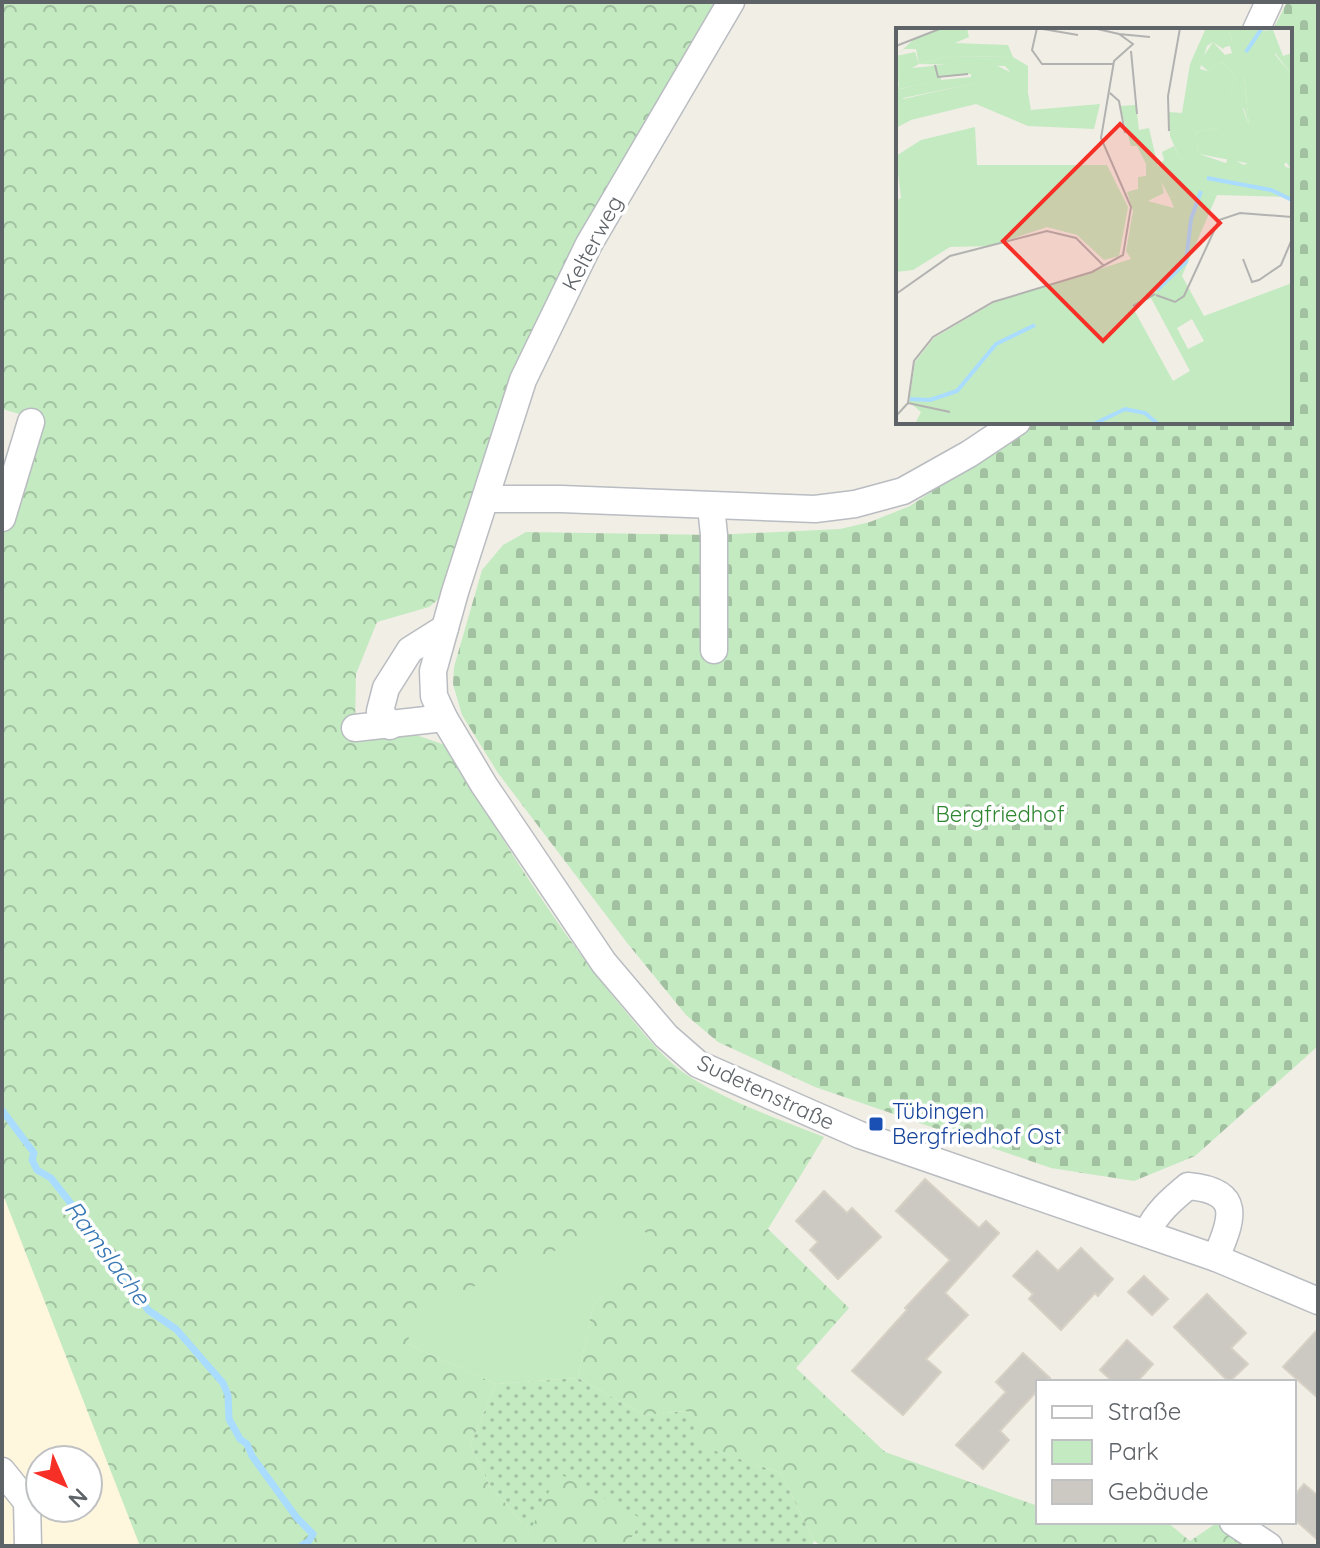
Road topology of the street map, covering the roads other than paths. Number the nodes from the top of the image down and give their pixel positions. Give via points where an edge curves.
1 (731, 2) edge
2 (1269, 2) edge
3 (1257, 28) edge
4 (31, 422) dead end
5 (1014, 424) edge
6 (486, 499) junction
7 (711, 506) junction
8 (2, 518) edge
9 (445, 628) junction
10 (714, 650) dead end
11 (444, 718) junction
12 (390, 726) junction
13 (355, 728) dead end
14 (1147, 1233) junction
15 (1216, 1258) junction
16 (1318, 1301) edge
17 (2, 1471) edge
18 (1236, 1524) edge
19 (28, 1546) edge
20 (1269, 1546) edge

1 - 6 street, Kelterweg via 589,244 523,380
2 - 3 street
4 - 8 street
5 - 7 street via 891,495 815,509
6 - 7 street
6 - 9 street, Sudetenstraße
7 - 10 street
9 - 11 street, Sudetenstraße via 433,671 434,696
9 - 12 street via 410,650 386,688 380,711
11 - 12 street
11 - 14 street, Sudetenstraße via 604,963 666,1036 698,1064 860,1135
12 - 13 street
14 - 15 street, Sudetenstraße
14 - 15 street via 1167,1203 1188,1186 1202,1188 1229,1206 1231,1220
15 - 16 street, Sudetenstraße
17 - 19 street via 27,1502
18 - 20 street

